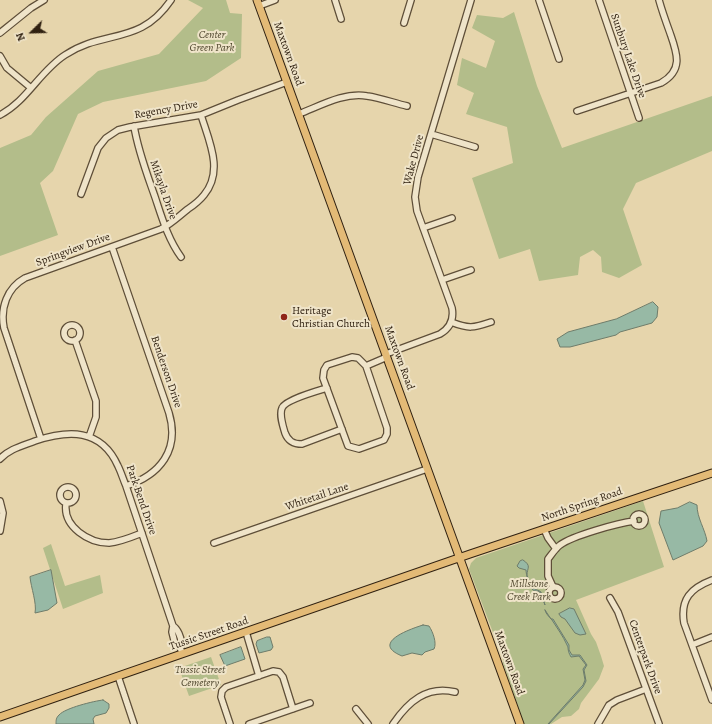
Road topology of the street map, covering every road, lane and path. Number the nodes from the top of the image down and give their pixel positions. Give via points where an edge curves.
1 (44, 0) edge
2 (171, 0) edge
3 (275, 0) edge
4 (335, 0) edge
5 (411, 0) edge
6 (471, 0) edge
7 (539, 0) edge
8 (599, 0) edge
9 (659, 0) edge
10 (258, 3) edge
11 (341, 19) dead end
12 (404, 23) dead end
13 (0, 33) edge
14 (0, 56) edge
15 (559, 59) dead end
16 (287, 82) junction
17 (30, 88) junction
18 (630, 93) junction
19 (407, 106) dead end
20 (577, 111) dead end
21 (299, 114) junction
22 (0, 115) edge
23 (201, 115) junction
24 (639, 118) dead end
25 (134, 126) junction
26 (431, 134) junction
27 (475, 147) dead end
28 (81, 194) dead end
29 (452, 218) dead end
30 (165, 227) junction
31 (423, 228) junction
32 (112, 246) junction
33 (181, 257) dead end
34 (471, 270) dead end
35 (442, 280) junction
36 (451, 322) junction
37 (491, 322) dead end
38 (75, 340) dead end
39 (386, 355) junction
40 (366, 366) junction
41 (327, 388) junction
42 (342, 429) junction
43 (90, 437) junction
44 (41, 439) junction
45 (0, 460) edge
46 (427, 469) junction
47 (712, 473) edge
48 (126, 486) junction
49 (0, 501) edge
50 (66, 504) dead end
51 (634, 521) dead end
52 (544, 530) junction
53 (0, 531) edge
54 (142, 533) junction
55 (214, 543) dead end
56 (556, 549) junction
57 (460, 558) junction
58 (425, 571) joint
59 (712, 580) edge
60 (553, 587) dead end
61 (610, 598) dead end
62 (246, 632) junction
63 (712, 637) edge
64 (692, 645) junction
65 (182, 654) junction
66 (118, 676) junction
67 (259, 676) junction
68 (646, 689) junction
69 (455, 692) dead end
70 (712, 697) edge
71 (310, 703) dead end
72 (293, 709) junction
73 (356, 709) dead end
74 (0, 717) edge
75 (134, 724) edge
76 (230, 724) edge
77 (249, 724) edge
78 (367, 724) edge
79 (393, 724) edge
80 (520, 724) edge
81 (598, 724) edge
82 (659, 724) edge

1 - 13 street
2 - 17 street via 157,17 139,30 90,42 67,53
3 - 10 street
4 - 11 street
5 - 12 street
6 - 26 street, Wake Drive
7 - 15 street
8 - 18 street, Sunbury Lake Drive
9 - 18 street via 676,51 676,67 666,80
10 - 16 main road, Maxtown Road
14 - 17 street via 12,73
16 - 21 main road, Maxtown Road
16 - 23 street, Regency Drive
17 - 22 street via 13,107
18 - 20 street
18 - 24 street, Sunbury Lake Drive
19 - 21 street via 356,95
21 - 39 main road, Maxtown Road
23 - 25 street, Regency Drive
23 - 30 street, Springview Drive via 214,156 212,182 200,199
25 - 28 street, Regency Drive via 118,130 102,142 95,153
25 - 30 street, Mikayla Drive via 138,150
26 - 27 street
26 - 31 street, Wake Drive via 416,190 417,208
29 - 31 street
30 - 32 street, Springview Drive
30 - 33 street, Mikayla Drive via 170,241
31 - 35 street, Wake Drive
32 - 44 street, Springview Drive via 25,278 14,286 7,298 3,315 4,328
32 - 48 street, Benderson Drive via 170,413 172,432 169,450 157,469 140,481
34 - 35 street
35 - 36 street, Wake Drive via 452,308
36 - 37 street via 472,328
36 - 39 street via 440,334
38 - 43 street via 96,401 96,417
39 - 40 street
39 - 46 main road, Maxtown Road
40 - 41 street via 358,358 352,357 327,365 323,378
40 - 42 street via 387,434 384,440 359,449 348,446
41 - 42 street
41 - 42 street via 288,402 282,407 280,414 285,433 295,444 302,444
43 - 44 street, Park Bend Drive via 68,433
43 - 48 street, Park Bend Drive via 110,452 119,466
44 - 45 street, Park Bend Drive via 13,449
46 - 55 street, Whitetail Lane
46 - 57 main road, Maxtown Road
47 - 52 main road, North Spring Road
48 - 54 street, Park Bend Drive
49 - 53 street via 3,520
50 - 54 street via 66,512 72,524 95,541 112,542
51 - 56 street via 574,538
52 - 56 street
52 - 57 main road, North Spring Road
54 - 65 street, Park Bend Drive via 173,626 175,644 180,647
56 - 60 street via 548,559 548,576
57 - 58 main road, North Spring Road
57 - 80 main road, Maxtown Road
58 - 62 main road, Tussic Street Road
59 - 64 street via 696,587 687,597 684,606 683,616
61 - 68 street, Centerpark Drive via 618,612
62 - 65 main road, Tussic Street Road
62 - 67 street
63 - 64 street
64 - 70 street
65 - 66 main road, Tussic Street Road
66 - 74 main road, Tussic Street Road
66 - 75 street
67 - 72 street via 273,671 279,672
67 - 76 street via 226,687 222,691 221,697
68 - 81 street via 609,705
68 - 82 street, Centerpark Drive
69 - 79 street via 440,690 424,695 404,709
71 - 72 street
72 - 77 street
73 - 78 street

